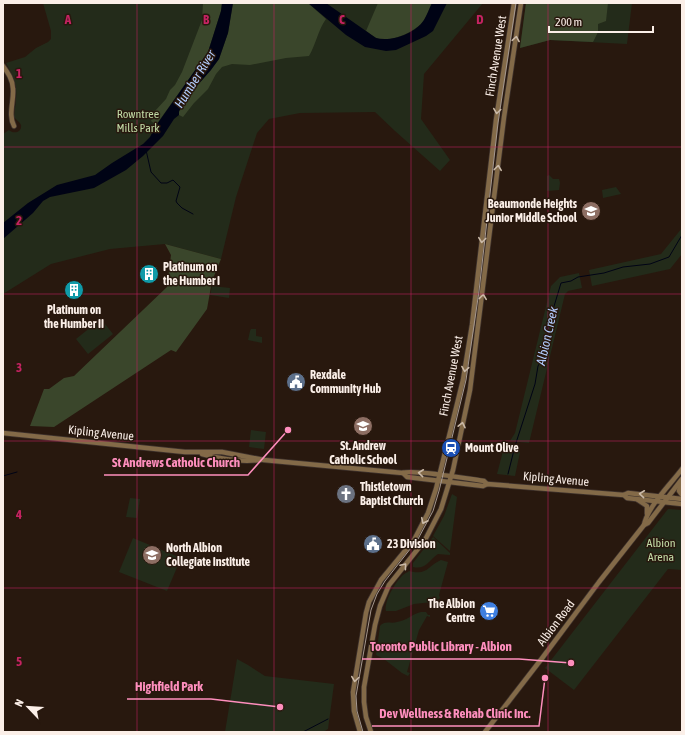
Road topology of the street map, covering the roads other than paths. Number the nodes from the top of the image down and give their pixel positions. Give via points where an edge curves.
1 (514, 3) edge
2 (521, 3) edge
3 (3, 66) edge
4 (14, 126) dead end
5 (3, 433) edge
6 (682, 469) edge
7 (403, 473) junction
8 (440, 475) junction
9 (451, 477) junction
10 (682, 480) edge
11 (438, 481) junction
12 (450, 482) junction
13 (487, 484) junction
14 (624, 495) junction
15 (682, 495) edge
16 (661, 496) junction
17 (668, 497) junction
18 (637, 499) junction
19 (682, 499) edge
20 (657, 501) junction
21 (664, 502) junction
22 (682, 504) edge
23 (645, 519) junction
24 (644, 525) junction
25 (360, 732) edge
26 (371, 732) edge
27 (485, 732) edge

1 -> 8 main road, Finch Avenue West via 496,120 466,368
9 -> 2 main road, Finch Avenue West via 470,390
3 - 4 main road via 13,87 11,120
5 - 7 main road, Kipling Avenue via 198,453 221,458
6 - 16 main road, Albion Road
8 -> 7 main road, Kipling Avenue
7 - 11 main road, Kipling Avenue via 407,477
8 - 9 main road, Kipling Avenue
8 - 11 main road, Finch Avenue West
9 - 12 main road, Finch Avenue West
9 - 13 main road, Kipling Avenue via 484,480
10 - 15 main road via 679,491
10 - 17 main road, Albion Road
11 - 12 main road, Kipling Avenue
11 -> 25 main road, Finch Avenue West via 420,530 381,580 369,602 353,692 354,711
12 - 13 main road, Kipling Avenue via 483,486
26 -> 12 main road, Finch Avenue West via 366,717 364,687 380,607 389,585 432,528
13 - 14 main road, Kipling Avenue
16 -> 14 main road, Kipling Avenue via 628,493
14 - 18 main road, Kipling Avenue
16 - 17 main road, Kipling Avenue
16 - 20 main road, Albion Road
17 - 19 main road, Kipling Avenue
17 - 21 main road, Albion Road
18 - 20 main road, Kipling Avenue
18 - 23 main road via 647,506
20 - 21 main road, Kipling Avenue
20 - 23 main road, Albion Road
21 - 22 main road, Kipling Avenue
21 - 24 main road, Albion Road
23 - 24 main road, Albion Road
24 - 27 main road, Albion Road

